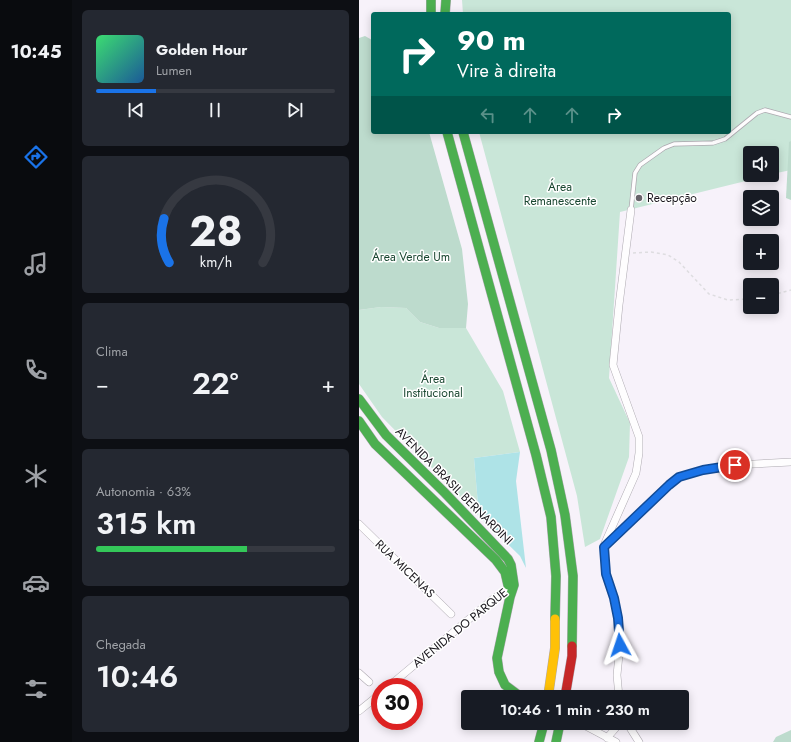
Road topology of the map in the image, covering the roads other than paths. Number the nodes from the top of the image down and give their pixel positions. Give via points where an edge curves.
1 (431, 0) edge
2 (446, 0) edge
3 (431, 12) edge
4 (445, 12) edge
5 (791, 117) edge
6 (448, 134) edge
7 (464, 134) edge
8 (731, 134) edge
9 (731, 134) edge
10 (631, 210) joint
11 (359, 399) edge
12 (359, 421) edge
13 (791, 462) edge
14 (360, 528) edge
15 (604, 547) junction
16 (511, 590) junction
17 (451, 614) dead end
18 (359, 673) edge
19 (399, 678) edge
20 (369, 682) dead end
21 (512, 690) edge
22 (549, 690) edge
23 (566, 690) edge
24 (618, 690) edge
25 (371, 701) edge
26 (359, 711) edge
27 (542, 730) edge
28 (559, 730) edge
29 (593, 730) edge
30 (614, 730) edge
31 (631, 730) edge
32 (607, 738) junction
33 (539, 742) edge
34 (556, 742) edge
35 (616, 742) edge
36 (639, 742) edge

1 - 3 main road
2 - 4 main road
5 - 9 lane via 765,110 757,112
6 - 22 main road via 551,517 556,576 555,648
7 - 23 main road via 551,450 565,515 573,576 572,656
8 - 10 lane via 713,143 674,144 640,165 635,173
10 - 15 street via 613,365 639,437 639,452 636,474
11 - 16 main road, AVENIDA BRASIL BERNARDINI via 386,435 502,551 511,565
12 - 16 main road, AVENIDA BRASIL BERNARDINI via 375,444 496,560 505,572
13 - 15 street via 735,465 679,477
14 - 17 street, RUA MICENAS
15 - 24 street via 606,574 618,618
16 - 19 street, AVENIDA DO PARQUE via 493,599
16 - 21 main road, AVENIDA BRASIL BERNARDINI via 497,658 499,672 505,685
18 - 20 street
25 - 26 street
27 - 33 main road
28 - 34 main road
29 - 32 street
30 - 32 street
31 - 36 street
32 - 35 street

